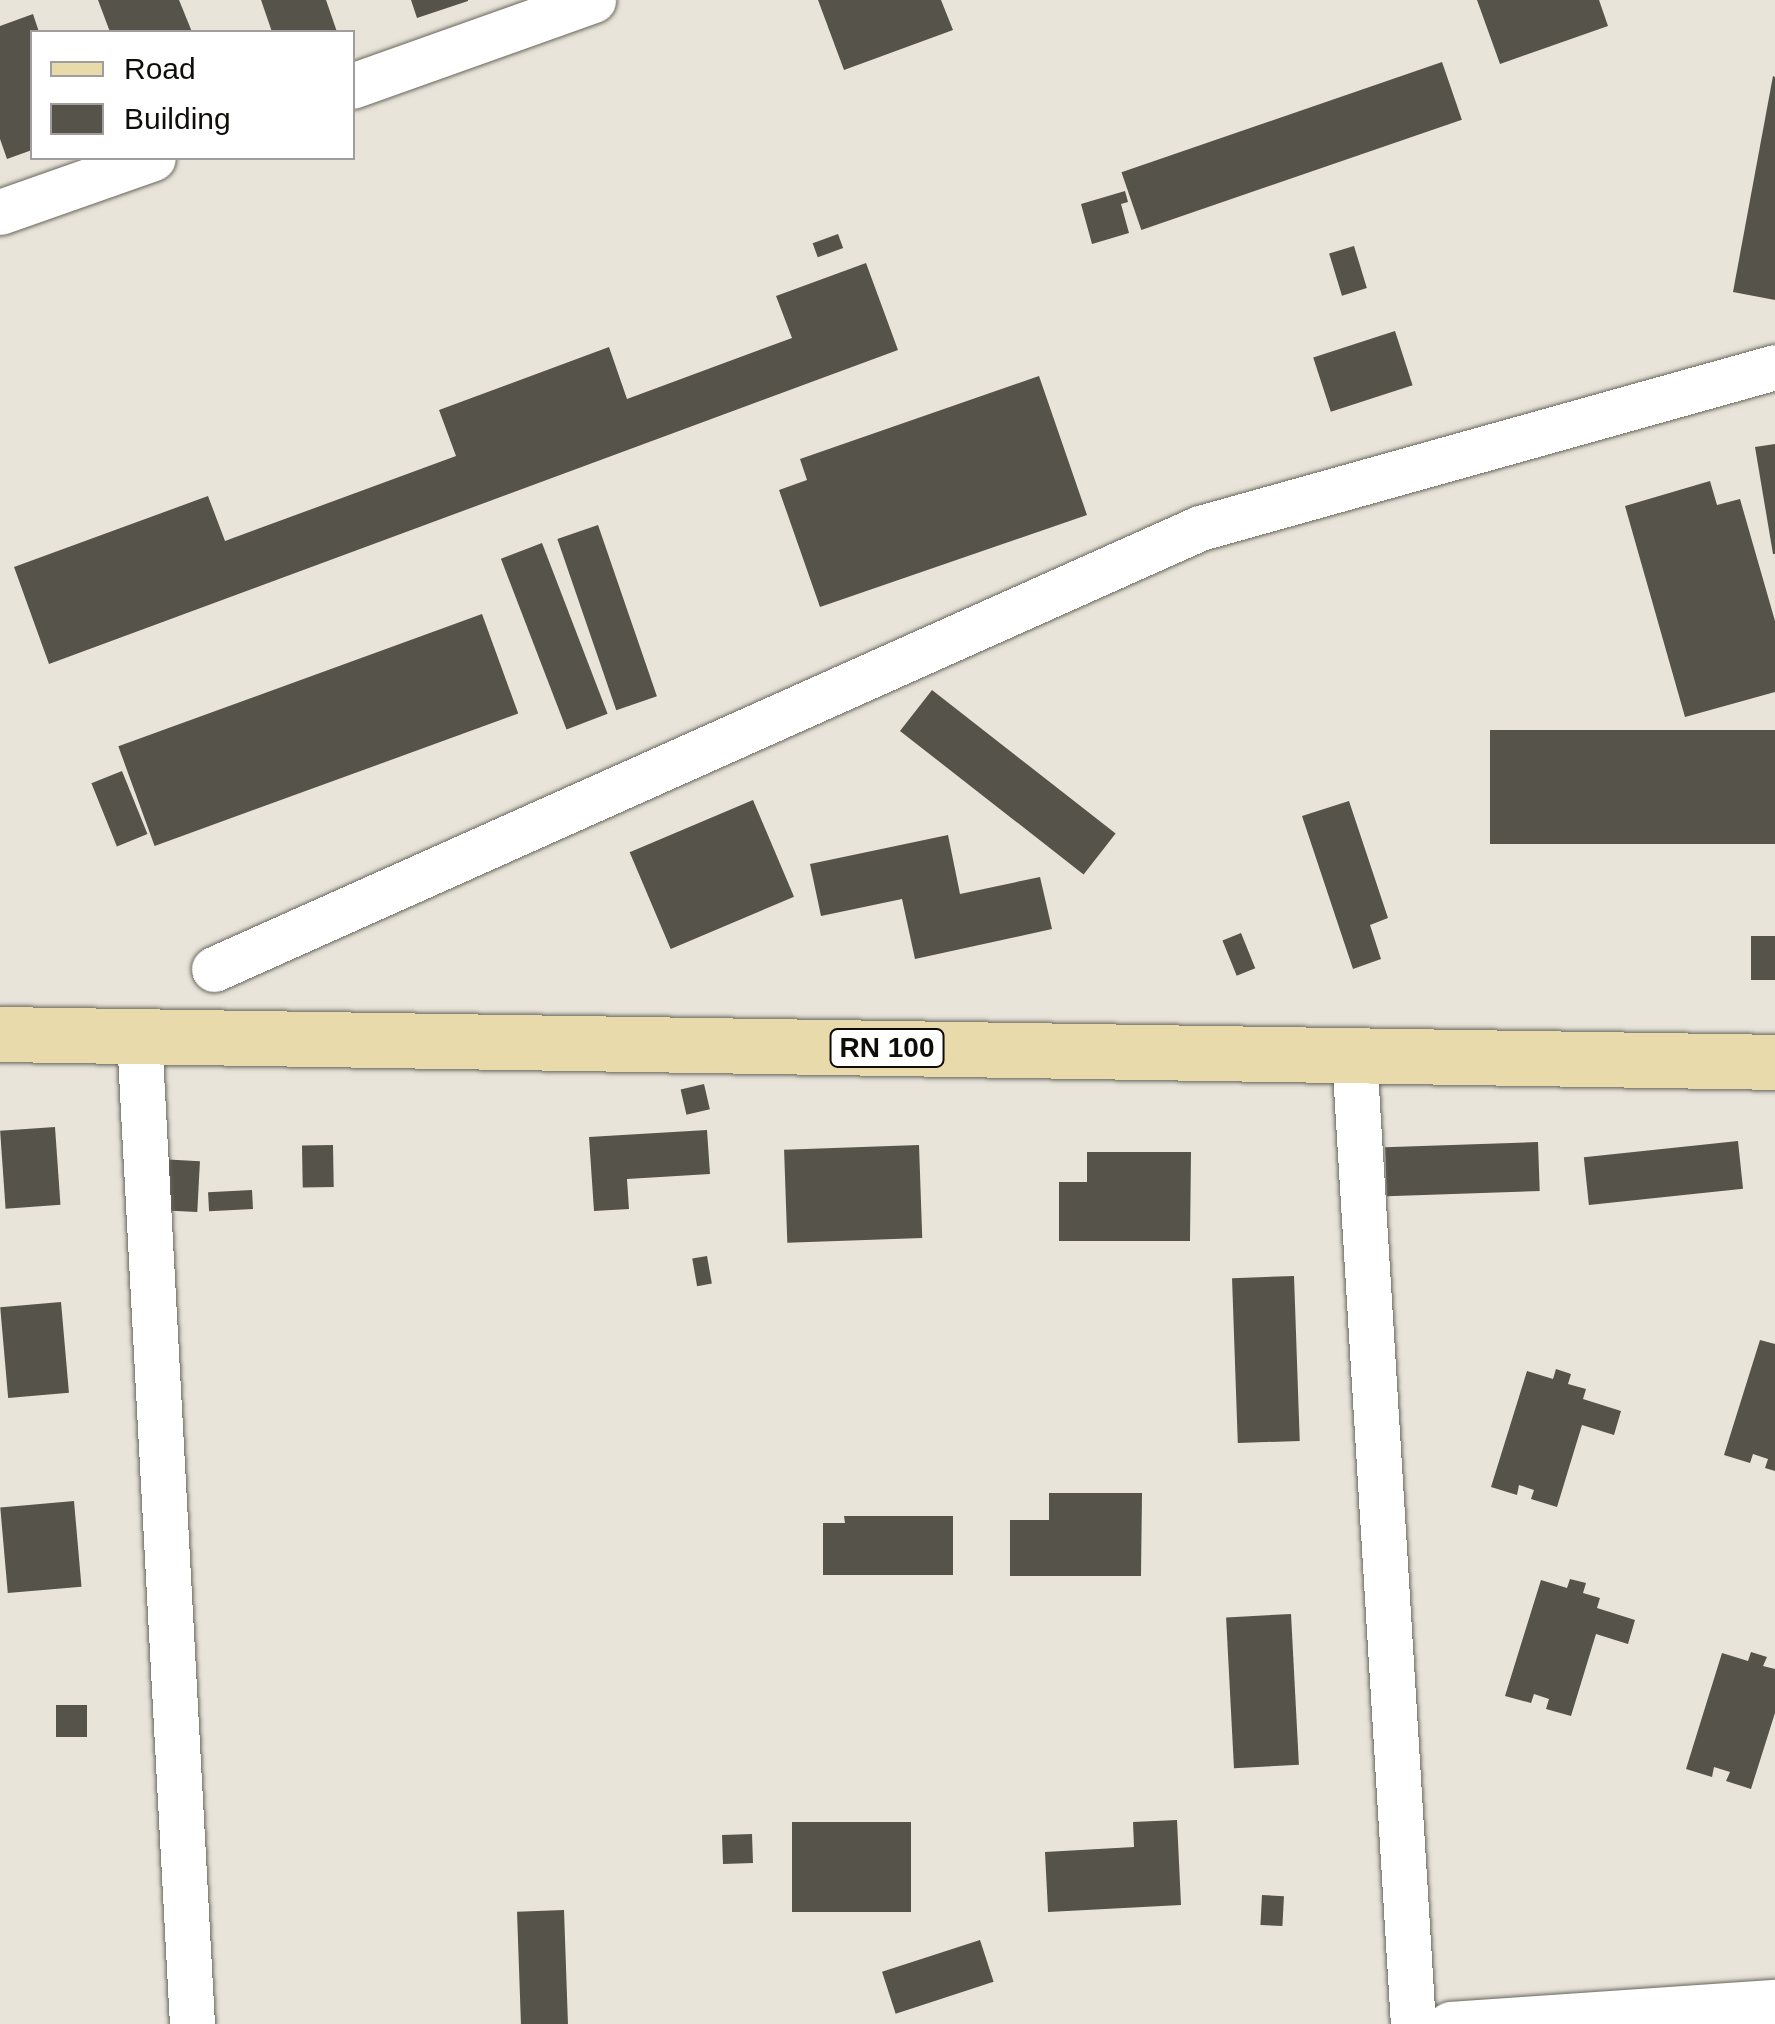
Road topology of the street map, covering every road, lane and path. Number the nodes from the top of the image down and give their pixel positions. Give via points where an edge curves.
1 (593, 0) edge
2 (355, 85) edge
3 (148, 160) edge
4 (0, 212) edge
5 (1775, 368) edge
6 (214, 969) dead end
7 (0, 1034) edge
8 (139, 1036) junction
9 (1354, 1055) junction
10 (1775, 1062) edge
11 (1775, 2002) edge
12 (192, 2024) edge
13 (1412, 2024) edge
14 (1450, 2024) edge

1 - 2 lane
3 - 4 lane
5 - 6 lane via 1200,528
7 - 8 main road, RN 100
8 - 9 main road, RN 100
8 - 12 lane
9 - 10 main road, RN 100
9 - 13 lane
11 - 14 lane

